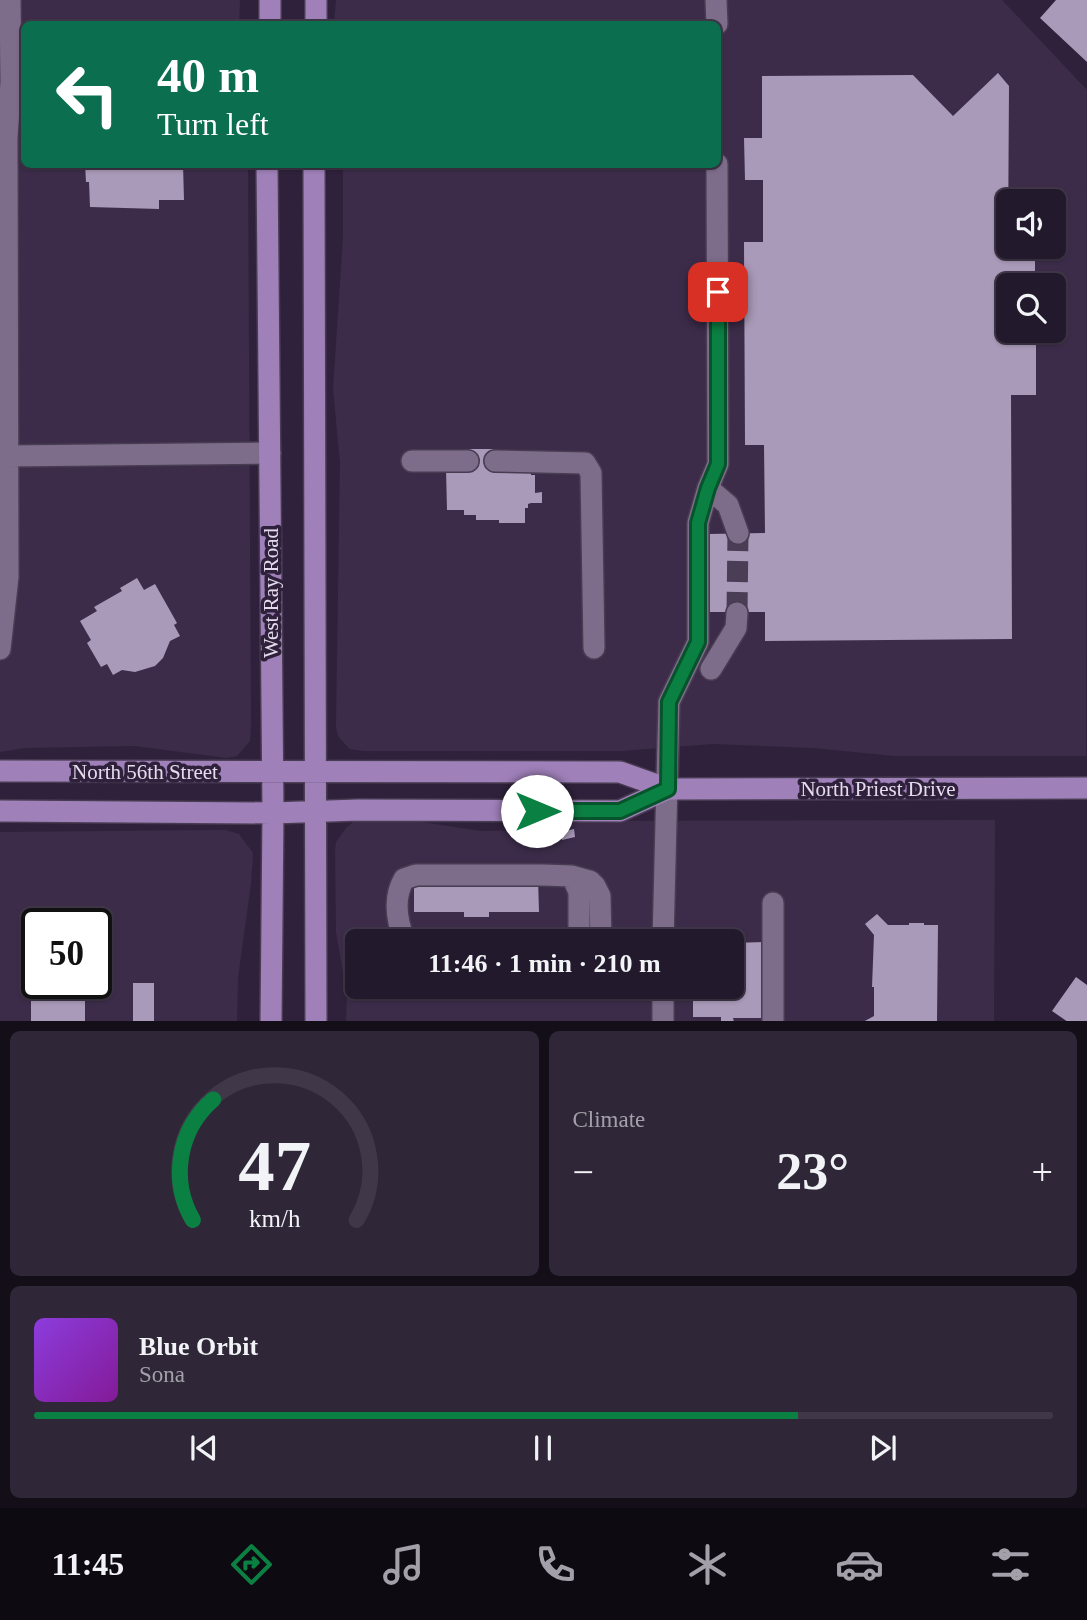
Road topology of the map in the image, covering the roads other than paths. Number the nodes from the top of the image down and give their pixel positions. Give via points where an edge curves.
1 (10, 0) edge
2 (271, 0) edge
3 (316, 0) edge
4 (716, 0) edge
5 (270, 21) edge
6 (316, 21) edge
7 (717, 21) edge
8 (15, 83) edge
9 (267, 168) edge
10 (314, 168) edge
11 (717, 168) edge
12 (270, 453) junction
13 (8, 456) junction
14 (412, 461) dead end
15 (468, 461) dead end
16 (495, 461) dead end
17 (708, 488) junction
18 (738, 533) tunnel mouth
19 (737, 612) tunnel mouth
20 (594, 648) dead end
21 (0, 649) edge
22 (711, 669) dead end
23 (0, 771) edge
24 (281, 772) junction
25 (315, 772) junction
26 (1087, 788) edge
27 (668, 789) junction
28 (0, 811) edge
29 (316, 812) junction
30 (281, 813) junction
31 (572, 876) junction
32 (773, 902) dead end
33 (400, 929) edge
34 (579, 929) edge
35 (600, 929) edge
36 (663, 929) edge
37 (663, 999) edge
38 (271, 1021) edge
39 (316, 1021) edge
40 (663, 1021) edge
41 (773, 1021) edge

1 - 8 lane
2 - 5 main road
3 - 6 main road
4 - 7 lane
8 - 13 lane via 7,138
9 - 12 main road, West Ray Road
10 - 25 main road, West Ray Road
11 - 17 lane via 718,464
12 - 13 lane
12 - 24 main road, West Ray Road
13 - 21 lane via 8,577
14 - 15 lane
16 - 20 lane via 570,461 585,463 591,473
17 - 18 lane via 728,505
17 - 27 lane via 698,523 698,642 669,702
19 - 22 lane via 736,628
23 - 24 main road, North 56th Street
24 - 25 main road, North 56th Street
24 - 30 main road, West Ray Road
25 - 27 main road, North Priest Drive via 620,772
25 - 29 main road, West Ray Road
26 - 27 main road, North Priest Drive
27 - 29 main road, North Priest Drive via 620,811
27 - 36 lane
28 - 30 main road, North 56th Street
29 - 30 main road, North 56th Street
29 - 39 main road, West Ray Road
30 - 38 main road, West Ray Road
31 - 33 lane via 416,875 404,879 399,888
31 - 34 lane via 579,892
31 - 35 lane via 590,881 598,890
32 - 41 lane
37 - 40 lane

